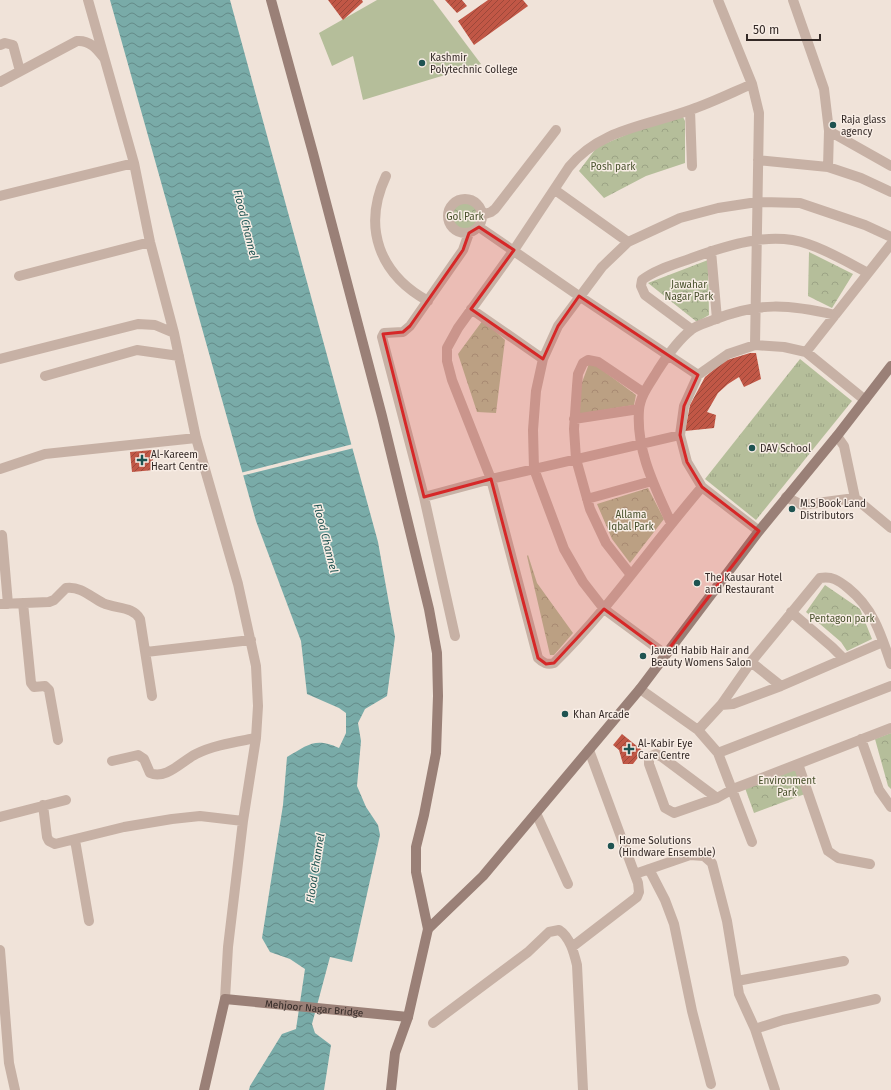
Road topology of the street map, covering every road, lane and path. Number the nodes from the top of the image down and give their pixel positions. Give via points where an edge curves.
1 (88, 0) edge
2 (271, 0) edge
3 (718, 0) edge
4 (793, 0) edge
5 (0, 45) edge
6 (106, 60) junction
7 (20, 71) junction
8 (0, 82) edge
9 (752, 84) junction
10 (690, 110) junction
11 (556, 130) dead end
12 (829, 131) junction
13 (758, 160) junction
14 (134, 162) junction
15 (692, 166) dead end
16 (891, 166) edge
17 (828, 167) junction
18 (386, 176) dead end
19 (555, 190) junction
20 (891, 192) edge
21 (0, 196) edge
22 (757, 202) junction
23 (482, 215) junction
24 (478, 226) junction
25 (469, 233) junction
26 (891, 237) edge
27 (757, 240) junction
28 (150, 242) junction
29 (628, 242) junction
30 (891, 244) edge
31 (514, 250) junction
32 (711, 251) junction
33 (868, 273) junction
34 (18, 276) dead end
35 (579, 296) junction
36 (428, 301) junction
37 (755, 307) junction
38 (472, 309) junction
39 (835, 315) junction
40 (717, 319) junction
41 (692, 329) junction
42 (174, 333) junction
43 (756, 345) junction
44 (806, 352) junction
45 (668, 354) junction
46 (179, 356) junction
47 (0, 359) edge
48 (544, 359) junction
49 (891, 366) edge
50 (698, 375) junction
51 (45, 376) dead end
52 (644, 393) junction
53 (865, 400) junction
54 (639, 409) junction
55 (574, 419) junction
56 (680, 435) junction
57 (837, 436) junction
58 (196, 438) junction
59 (640, 445) junction
60 (576, 459) junction
61 (0, 468) edge
62 (534, 469) junction
63 (491, 479) junction
64 (652, 481) junction
65 (702, 487) junction
66 (424, 497) junction
67 (786, 497) junction
68 (855, 498) junction
69 (586, 499) junction
70 (671, 523) junction
71 (891, 528) edge
72 (759, 531) junction
73 (2, 535) dead end
74 (631, 575) junction
75 (23, 603) junction
76 (4, 604) edge
77 (604, 609) junction
78 (791, 612) junction
79 (454, 636) dead end
80 (251, 640) junction
81 (883, 642) junction
82 (146, 652) junction
83 (665, 654) junction
84 (843, 658) junction
85 (751, 662) junction
86 (891, 664) edge
87 (781, 686) junction
88 (891, 686) edge
89 (640, 689) junction
90 (152, 696) dead end
91 (721, 705) junction
92 (891, 728) edge
93 (698, 730) junction
94 (256, 738) junction
95 (861, 739) junction
96 (58, 740) dead end
97 (589, 750) junction
98 (718, 753) junction
99 (112, 761) dead end
100 (798, 764) junction
101 (733, 789) junction
102 (716, 798) junction
103 (66, 800) dead end
104 (43, 805) junction
105 (891, 807) edge
106 (536, 813) junction
107 (0, 817) edge
108 (243, 821) junction
109 (75, 840) junction
110 (752, 842) dead end
111 (870, 864) dead end
112 (649, 869) junction
113 (635, 874) junction
114 (568, 884) dead end
115 (89, 921) dead end
116 (428, 929) junction
117 (572, 947) junction
118 (0, 950) edge
119 (844, 961) dead end
120 (736, 981) junction
121 (224, 999) junction
122 (876, 1000) dead end
123 (408, 1017) junction
124 (433, 1023) dead end
125 (755, 1029) junction
126 (711, 1084) dead end
127 (15, 1090) edge
128 (204, 1090) edge
129 (391, 1090) edge
130 (583, 1090) edge
131 (775, 1090) edge

1 - 6 street
2 - 116 main road via 382,416 429,609 437,653 436,753 416,847 416,872
3 - 9 street
4 - 12 street via 824,88
5 - 7 street via 13,45
6 - 7 street via 92,45 77,40
6 - 14 street
7 - 8 street
9 - 10 street
9 - 13 street via 759,113
10 - 15 street
10 - 19 street via 595,142 569,166
11 - 23 street via 495,209
12 - 16 street
12 - 17 street
13 - 17 street
13 - 22 street
14 - 21 street
14 - 28 street
17 - 20 street
18 - 36 street via 376,208 376,232 381,252 398,279
19 - 29 street
19 - 31 street
22 - 26 street via 800,203 865,224
22 - 27 street
22 - 29 street via 718,208 680,218
23 - 24 street
23 - 25 street via 477,204 466,199 460,199 450,206 447,218 452,228 463,234
24 - 25 street
24 - 31 street
25 - 36 street via 464,250
27 - 32 street
27 - 33 street via 807,243
27 - 37 street
28 - 34 street
28 - 42 street
29 - 35 street via 602,267
30 - 33 street
31 - 35 street
31 - 38 street
32 - 40 street
32 - 41 street via 647,276 642,282 645,295
33 - 39 street
35 - 45 street
35 - 48 street via 558,326
36 - 66 street via 406,330 400,333 384,333 382,337
37 - 39 street via 778,306
37 - 40 street
37 - 43 street
38 - 48 street
38 - 63 street via 447,348 447,360 452,380
39 - 44 street
40 - 41 street
41 - 45 street
42 - 46 street
42 - 47 street via 155,325 138,324
43 - 44 street via 784,346
43 - 50 street via 728,354
44 - 53 street
45 - 50 street
45 - 52 street
46 - 51 street via 137,350
46 - 58 street
48 - 62 street via 536,391
49 - 53 main road
50 - 56 street via 684,406
52 - 54 street
52 - 55 street via 603,365 588,360 581,366 578,374
53 - 57 main road
54 - 55 street
54 - 59 street
55 - 60 street
56 - 59 street
56 - 65 street via 687,462
57 - 67 main road
57 - 68 street via 844,446
58 - 61 street via 46,454
58 - 80 street via 238,584
59 - 60 street
59 - 64 street
60 - 62 street
60 - 69 street
62 - 63 street
62 - 77 street via 564,548 583,582
63 - 66 street
63 - 77 street via 538,658 546,664 554,663
64 - 69 street
64 - 70 street
65 - 70 street
65 - 72 street
66 - 79 street
67 - 68 street via 802,505
67 - 72 main road
68 - 71 street
69 - 74 street via 606,543
70 - 74 street
72 - 83 main road
73 - 76 street
74 - 77 street
75 - 76 street
75 - 82 street via 49,602 66,588 78,589 103,603 126,609 138,616
75 - 96 street via 31,683 34,687 45,686 49,690
77 - 83 street
78 - 81 street via 820,578 834,578 860,598 870,610
78 - 84 street
78 - 85 street
80 - 82 street
80 - 94 street via 258,689
81 - 84 street
81 - 86 street
82 - 90 street
83 - 89 main road
84 - 87 street
85 - 87 street
85 - 91 street
87 - 91 street via 733,704
88 - 98 street
89 - 93 street
89 - 97 main road
91 - 93 street
92 - 95 street
93 - 98 street
94 - 99 street via 202,752 164,774 150,773 144,759 138,756
94 - 108 street
95 - 100 street
95 - 105 street via 879,790
97 - 106 main road
97 - 113 street
98 - 101 street
100 - 101 street
100 - 111 street via 828,851 838,858
101 - 102 street
101 - 110 street
102 - 102 street via 658,755 653,754 649,757 649,764 665,808 670,812 680,812
103 - 104 street
104 - 107 street
104 - 109 street via 49,841 52,844 59,844
106 - 114 street
106 - 116 main road via 483,876
108 - 109 street via 200,816 172,819 124,827
108 - 121 street
109 - 115 street
112 - 113 street
112 - 120 street via 690,855 704,856 712,863 727,921
112 - 126 street via 674,924 692,1011
113 - 117 street via 639,888 637,897
116 - 123 main road
117 - 124 street via 561,931 549,932 528,952
117 - 130 street via 577,965
118 - 127 street via 9,1063
119 - 120 street
120 - 125 street via 740,999
121 - 123 main road, Mehjoor Nagar Bridge
121 - 128 main road
122 - 125 street via 783,1020
123 - 129 main road via 395,1053
125 - 131 street

